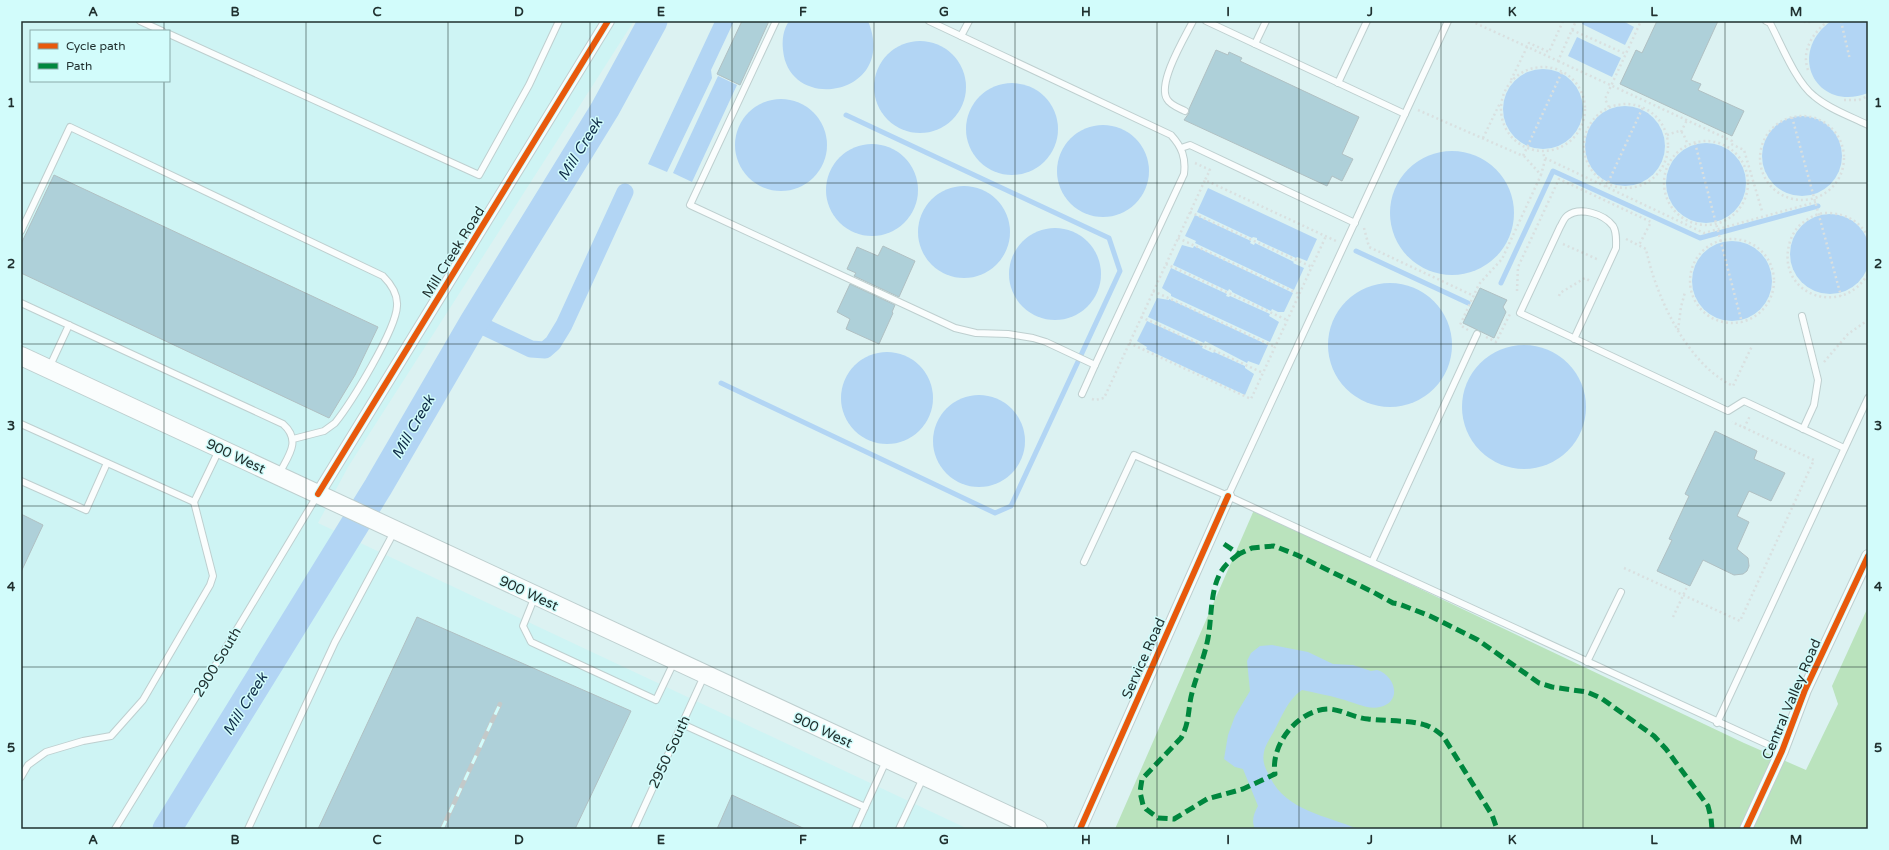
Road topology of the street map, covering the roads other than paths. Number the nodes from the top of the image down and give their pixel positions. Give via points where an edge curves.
1 (140, 21) edge
2 (560, 21) edge
3 (608, 21) edge
4 (776, 21) edge
5 (929, 21) edge
6 (969, 21) edge
7 (1193, 21) edge
8 (1206, 21) edge
9 (1266, 21) edge
10 (1367, 21) edge
11 (1448, 21) edge
12 (1766, 21) edge
13 (160, 30) edge
14 (170, 34) edge
15 (961, 36) junction
16 (1255, 44) junction
17 (1338, 83) junction
18 (1185, 111) dead end
19 (1405, 114) junction
20 (1868, 125) edge
21 (1181, 148) junction
22 (1355, 223) junction
23 (21, 231) edge
24 (21, 303) edge
25 (1802, 316) dead end
26 (69, 325) junction
27 (1477, 334) road end
28 (1574, 339) junction
29 (21, 356) edge
30 (1095, 365) junction
31 (48, 369) junction
32 (1082, 394) road end
33 (1868, 398) edge
34 (21, 424) edge
35 (1803, 429) junction
36 (293, 439) junction
37 (220, 448) junction
38 (1844, 448) junction
39 (107, 463) junction
40 (279, 476) junction
41 (21, 481) edge
42 (318, 494) junction
43 (1228, 496) junction
44 (194, 502) junction
45 (394, 531) junction
46 (1868, 556) edge
47 (1084, 562) dead end
48 (1372, 562) junction
49 (1620, 592) dead end
50 (535, 596) junction
51 (675, 661) junction
52 (1588, 662) junction
53 (705, 675) junction
54 (1717, 723) junction
55 (682, 724) junction
56 (1782, 751) junction
57 (886, 759) junction
58 (924, 776) junction
59 (21, 777) edge
60 (865, 807) junction
61 (1032, 828) edge
62 (114, 829) edge
63 (248, 829) edge
64 (634, 829) edge
65 (854, 829) edge
66 (899, 829) edge
67 (1080, 829) edge
68 (1746, 829) edge

1 - 13 lane
2 - 14 lane via 479,176
3 - 42 street, Mill Creek Road
4 - 30 lane via 690,205 955,328 976,333 1020,335 1046,342
5 - 15 lane
6 - 15 lane
7 - 18 lane via 1166,78 1167,99
8 - 16 lane
9 - 16 lane
10 - 17 lane
11 - 19 lane
12 - 20 lane via 1770,23 1802,85 1824,104
15 - 21 lane via 1171,135
16 - 17 lane
17 - 19 lane
19 - 22 lane
21 - 22 lane via 1190,145
21 - 30 lane via 1185,158 1184,174
22 - 43 lane
23 - 36 lane via 70,127 376,272 388,281 394,292 396,317 380,351 335,423 324,431
24 - 26 lane
25 - 35 lane via 1818,380 1814,405
26 - 31 lane
26 - 36 lane via 275,420 287,428
27 - 48 lane
28 - 28 lane via 1520,313 1567,216 1576,212 1587,212 1613,226 1617,236 1616,248
28 - 35 lane via 1728,411 1744,401
29 - 31 main road, 900 West
30 - 32 lane
31 - 37 main road, 900 West
33 - 38 lane
34 - 39 lane
35 - 38 lane
36 - 40 lane via 293,445
37 - 40 main road, 900 West
37 - 44 lane
38 - 54 lane
39 - 41 lane via 86,510
39 - 44 lane
40 - 42 main road, 900 West
42 - 45 main road, 900 West
42 - 62 lane, 2900 South
43 - 47 lane via 1134,455
43 - 48 lane
43 - 67 street, Service Road
44 - 59 lane via 213,576 143,700 112,736 46,752 28,765
45 - 50 main road, 900 West
45 - 63 lane via 335,642
46 - 56 street, Central Valley Road via 1806,690
48 - 52 lane
49 - 52 lane
50 - 51 main road, 900 West
50 - 51 lane via 523,626 531,642 656,700
51 - 53 main road, 900 West
52 - 54 lane
53 - 55 lane, 2950 South
53 - 57 main road, 900 West
54 - 56 lane
55 - 60 lane
55 - 64 lane, 2950 South
56 - 68 street, Central Valley Road
57 - 58 main road, 900 West
57 - 60 lane
58 - 61 main road, 900 West
58 - 66 lane
60 - 65 lane

